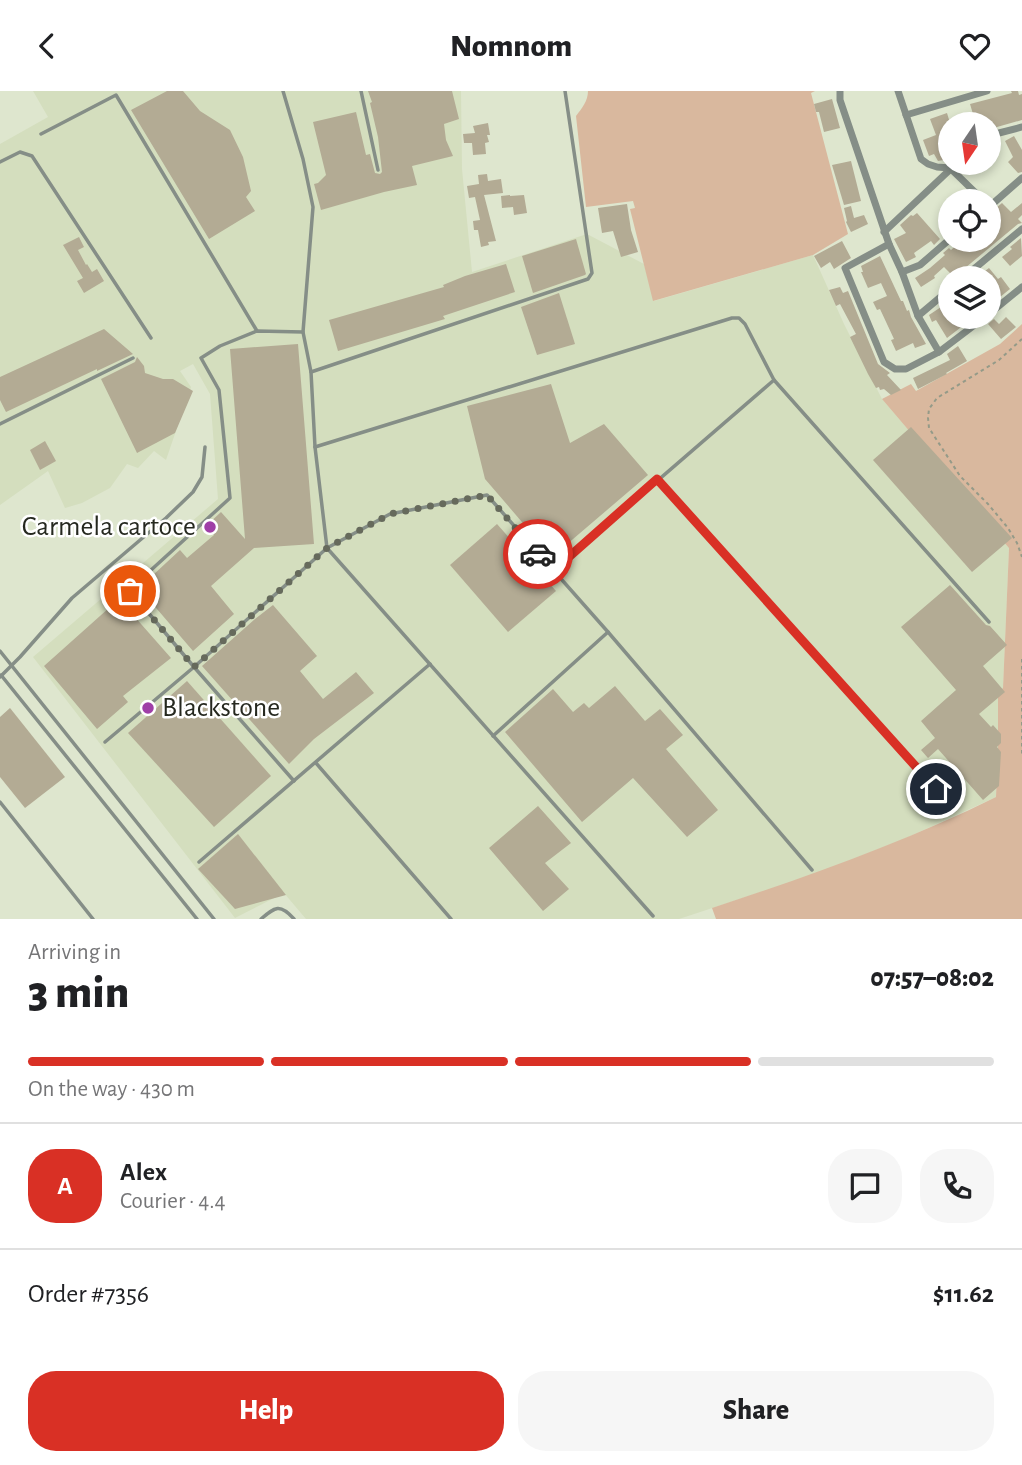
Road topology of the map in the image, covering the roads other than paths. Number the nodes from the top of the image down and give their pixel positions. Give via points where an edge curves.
1 (283, 91) edge
2 (361, 91) edge
3 (565, 91) edge
4 (840, 91) edge
5 (898, 91) edge
6 (986, 91) edge
7 (906, 115) junction
8 (1022, 127) edge
9 (1001, 132) edge
10 (41, 134) dead end
11 (0, 162) edge
12 (938, 167) edge
13 (378, 170) dead end
14 (943, 175) edge
15 (957, 175) edge
16 (1022, 178) edge
17 (972, 189) edge
18 (1001, 196) edge
19 (1022, 229) edge
20 (884, 232) junction
21 (889, 244) junction
22 (938, 249) edge
23 (977, 266) edge
24 (902, 272) junction
25 (1022, 287) edge
26 (938, 299) edge
27 (1001, 304) edge
28 (918, 316) junction
29 (969, 329) edge
30 (257, 331) junction
31 (303, 332) junction
32 (151, 338) dead end
33 (939, 352) junction
34 (134, 358) dead end
35 (310, 372) junction
36 (774, 380) junction
37 (0, 424) edge
38 (205, 447) dead end
39 (316, 447) junction
40 (657, 479) junction
41 (327, 548) junction
42 (553, 571) junction
43 (989, 622) dead end
44 (608, 632) junction
45 (0, 651) edge
46 (430, 664) junction
47 (12, 665) junction
48 (194, 667) junction
49 (0, 675) edge
50 (493, 736) junction
51 (105, 742) dead end
52 (316, 763) junction
53 (294, 781) junction
54 (0, 802) edge
55 (954, 810) dead end
56 (199, 863) dead end
57 (812, 870) dead end
58 (653, 916) dead end
59 (93, 919) edge
60 (197, 919) edge
61 (214, 919) edge
62 (261, 919) edge
63 (294, 919) edge
64 (452, 919) edge

1 - 31 lane via 313,207
2 - 13 lane
3 - 35 lane via 592,273 588,279
4 - 20 street
5 - 7 street
6 - 7 street
7 - 12 street via 921,159
8 - 9 street
10 - 30 lane via 116,95
11 - 32 lane via 20,152 32,156
14 - 20 street
15 - 17 street
16 - 18 street
19 - 23 street
20 - 21 street
21 - 24 street
21 - 33 street via 845,268 884,362 906,369
22 - 24 street via 920,265
24 - 28 street
25 - 27 street
26 - 28 street
28 - 33 street
29 - 33 street
30 - 31 lane
30 - 48 lane via 201,358 219,390 230,498 130,591
31 - 35 lane
34 - 37 lane
35 - 39 lane
36 - 39 lane via 745,324 732,318
36 - 40 lane
36 - 43 lane
38 - 47 lane via 202,477 193,492 72,598
39 - 41 lane
40 - 42 lane
40 - 55 lane
41 - 42 lane via 390,514 487,495
41 - 46 lane
41 - 48 lane
42 - 44 lane
44 - 50 lane
44 - 57 lane
45 - 47 lane
46 - 50 lane
46 - 52 lane
47 - 49 lane
47 - 61 lane
48 - 51 lane
48 - 53 lane
49 - 60 lane
50 - 58 lane
52 - 53 lane
52 - 64 lane
53 - 56 lane
54 - 59 lane
62 - 63 lane via 277,908

